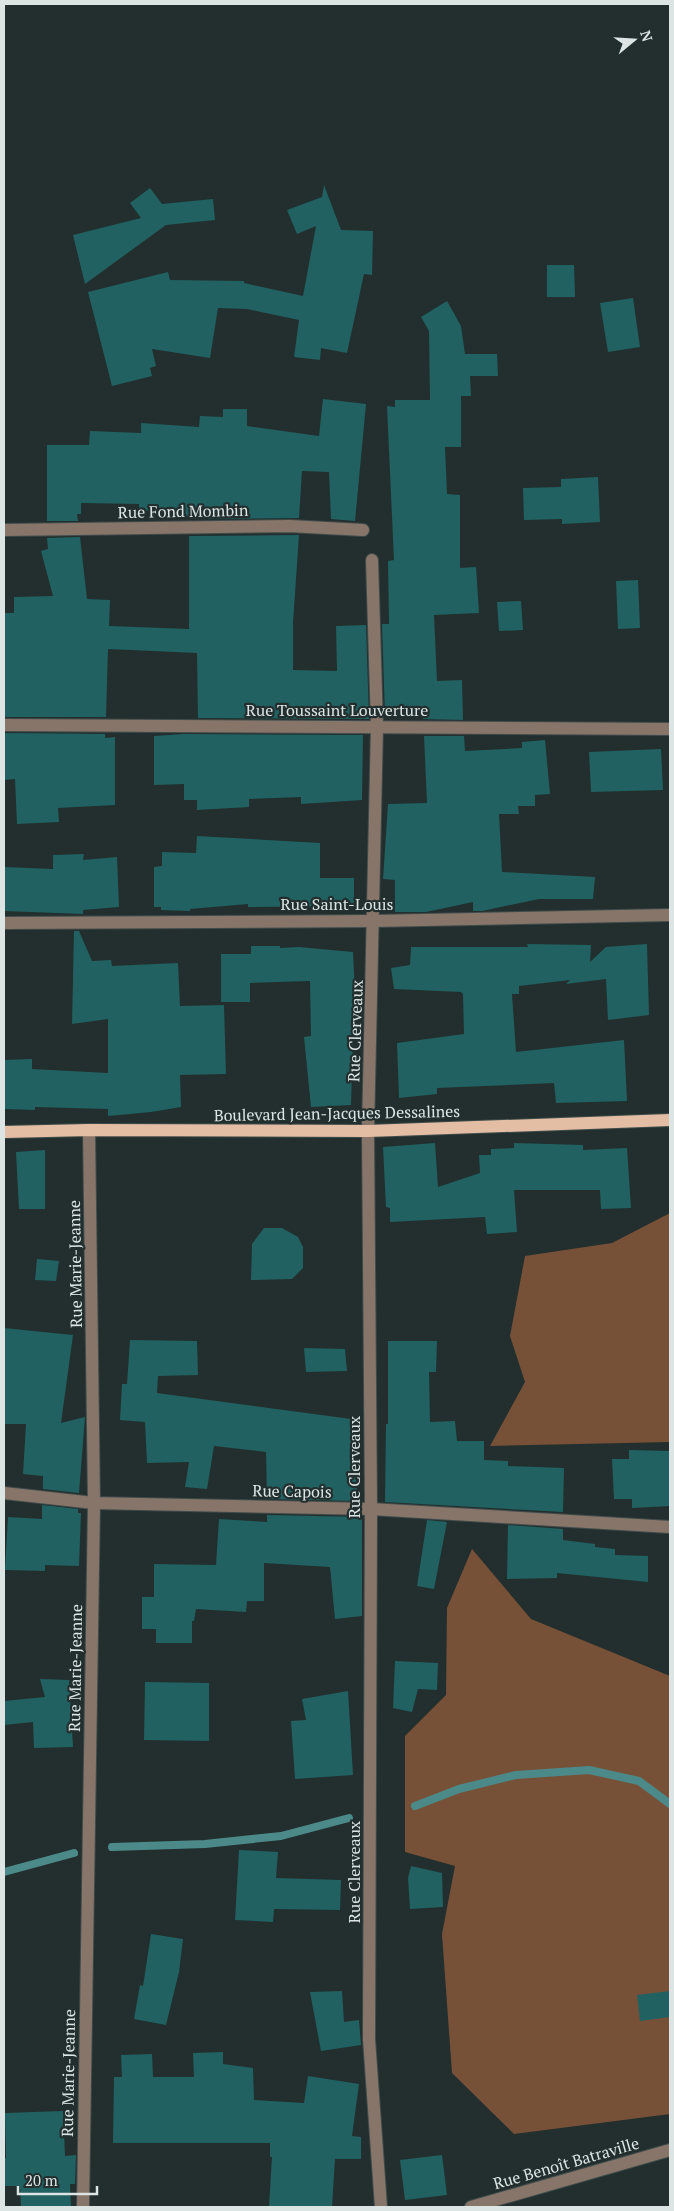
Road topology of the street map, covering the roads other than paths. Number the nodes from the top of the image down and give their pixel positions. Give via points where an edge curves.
1 (4, 530) edge
2 (363, 530) dead end
3 (372, 560) dead end
4 (4, 725) edge
5 (377, 726) junction
6 (670, 728) edge
7 (670, 915) edge
8 (374, 921) junction
9 (4, 923) edge
10 (670, 1120) edge
11 (89, 1130) junction
12 (368, 1131) junction
13 (4, 1132) edge
14 (4, 1493) edge
15 (94, 1503) junction
16 (371, 1509) junction
17 (670, 1527) edge
18 (670, 2150) edge
19 (83, 2207) edge
20 (381, 2207) edge
21 (471, 2207) edge

1 - 2 street, Rue Fond Mombin via 290,526
3 - 5 street, Rue Clerveaux
4 - 5 street, Rue Toussaint Louverture
5 - 6 street, Rue Toussaint Louverture
5 - 8 street, Rue Clerveaux
7 - 8 street, Rue Saint-Louis
8 - 9 street, Rue Saint-Louis
8 - 12 street, Rue Clerveaux
10 - 12 main road, Boulevard Jean-Jacques Dessalines
11 - 12 main road, Boulevard Jean-Jacques Dessalines
11 - 13 main road, Boulevard Jean-Jacques Dessalines
11 - 15 street, Rue Marie-Jeanne
12 - 16 street, Rue Clerveaux
14 - 15 street, Rue Capois
15 - 16 street, Rue Capois
15 - 19 street, Rue Marie-Jeanne
16 - 17 street, Rue Capois
16 - 20 street, Rue Clerveaux via 369,2040
18 - 21 street, Rue Benoît Batraville

